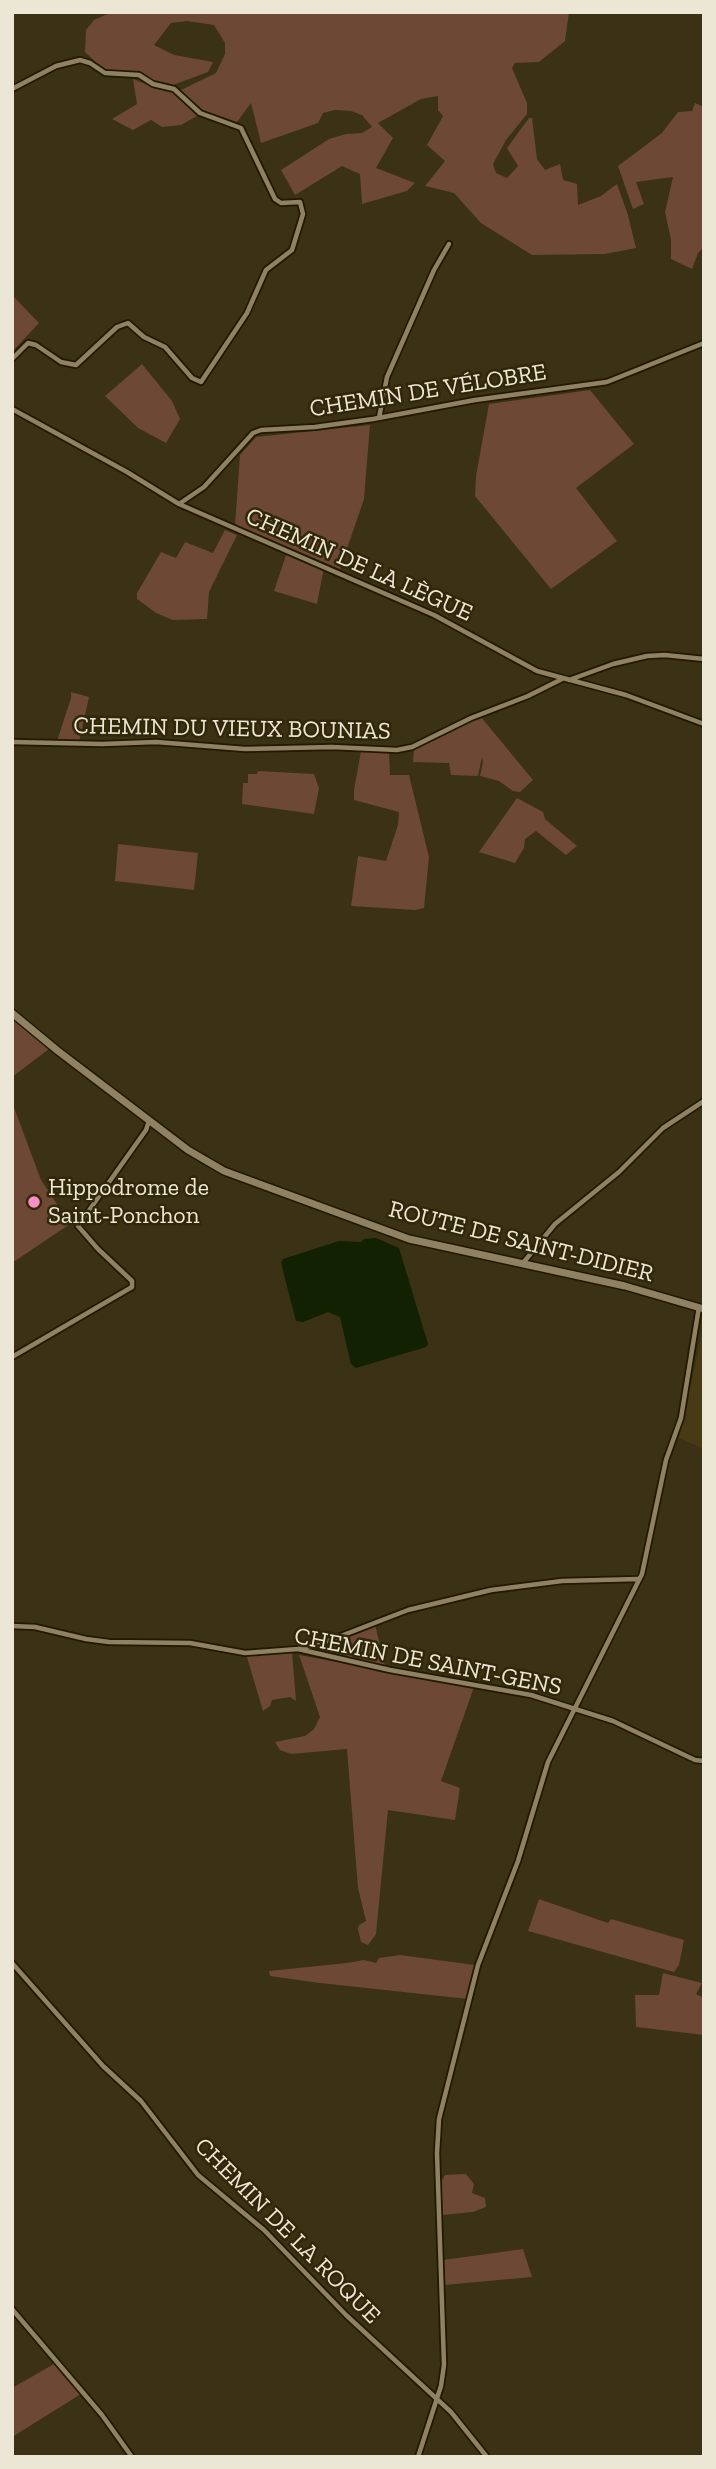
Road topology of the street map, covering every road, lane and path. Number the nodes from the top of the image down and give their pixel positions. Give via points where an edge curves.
1 (12, 89) edge
2 (449, 244) dead end
3 (704, 343) edge
4 (12, 359) edge
5 (12, 409) edge
6 (379, 418) junction
7 (179, 505) junction
8 (704, 659) edge
9 (566, 680) junction
10 (704, 724) edge
11 (12, 742) edge
12 (12, 1013) edge
13 (704, 1101) edge
14 (149, 1120) junction
15 (523, 1264) junction
16 (702, 1308) edge
17 (701, 1321) edge
18 (12, 1357) edge
19 (638, 1579) junction
20 (12, 1626) edge
21 (298, 1649) junction
22 (576, 1710) junction
23 (704, 1761) edge
24 (12, 1963) edge
25 (12, 2309) edge
26 (436, 2398) junction
27 (132, 2457) edge
28 (418, 2457) edge
29 (487, 2457) edge

1 - 4 street via 56,66 80,60 105,73 139,75 174,89 200,113 241,128 275,199 300,202 303,214 292,250 266,270 247,313 201,382 165,347 128,323 117,327 76,365 61,362 28,343
2 - 6 street via 387,377
3 - 6 street, CHEMIN DE VÉLOBRE via 607,382
5 - 7 street, CHEMIN DE LA LÈGUE
6 - 7 street, CHEMIN DE VÉLOBRE via 253,433 204,487
7 - 9 street, CHEMIN DE LA LÈGUE via 435,615 537,671
8 - 9 street, CHEMIN DU VIEUX BOUNIAS via 647,656
9 - 10 street, CHEMIN DE LA LÈGUE via 626,695
9 - 11 street, CHEMIN DU VIEUX BOUNIAS via 397,750
12 - 14 main road, ROUTE DE SAINT-DIDIER
13 - 15 street via 663,1128 619,1172 555,1224
14 - 15 main road, ROUTE DE SAINT-DIDIER via 212,1166 258,1185 409,1239
14 - 18 street via 78,1226 132,1281 132,1287
15 - 16 main road, ROUTE DE SAINT-DIDIER
16 - 17 street
17 - 19 street via 681,1418 666,1460
19 - 21 street via 562,1581 491,1590 408,1610
19 - 22 street
20 - 21 street, CHEMIN DE SAINT-GENS via 109,1642 190,1643 245,1653
21 - 22 street, CHEMIN DE SAINT-GENS via 531,1695
22 - 23 street, CHEMIN DE SAINT-GENS
22 - 26 street via 548,1762 518,1861 478,1965 439,2119 444,2365
24 - 26 street, CHEMIN DE LA ROQUE via 95,2057 141,2101 198,2175 264,2230 346,2315
25 - 27 street
26 - 28 street
26 - 29 street, CHEMIN DE LA ROQUE

